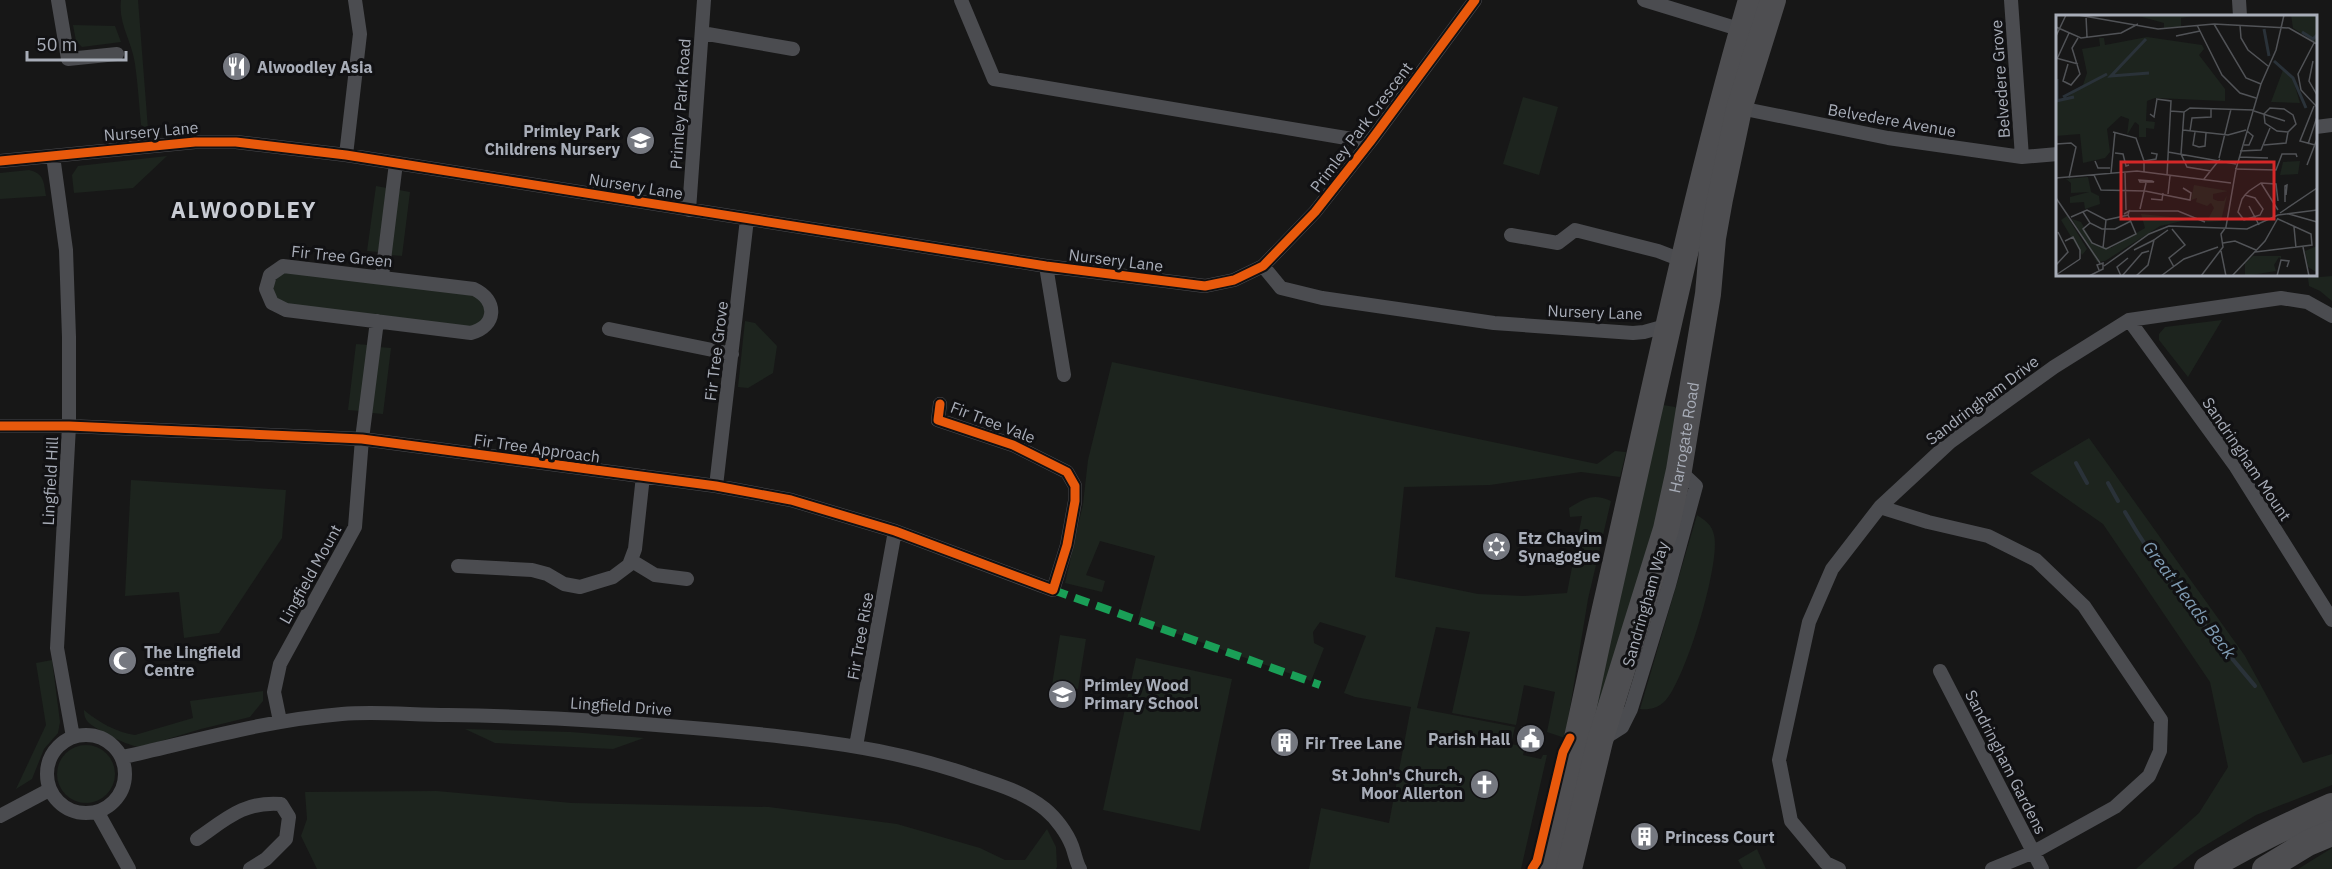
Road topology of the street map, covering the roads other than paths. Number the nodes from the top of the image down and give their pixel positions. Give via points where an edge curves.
1 (58, 0) edge
2 (355, 0) edge
3 (704, 0) edge
4 (961, 0) edge
5 (1475, 0) edge
6 (1644, 0) edge
7 (1750, 0) edge
8 (1773, 0) edge
9 (2012, 0) edge
10 (2239, 0) edge
11 (2240, 15) edge
12 (1742, 30) junction
13 (702, 33) junction
14 (793, 49) dead end
15 (117, 54) dead end
16 (1731, 106) junction
17 (2332, 125) edge
18 (2317, 127) edge
19 (1370, 142) junction
20 (2056, 154) edge
21 (346, 155) junction
22 (52, 156) junction
23 (2022, 157) junction
24 (0, 161) edge
25 (396, 163) junction
26 (689, 210) junction
27 (747, 219) junction
28 (1511, 236) dead end
29 (1684, 261) junction
30 (1710, 265) junction
31 (1046, 266) junction
32 (1263, 266) junction
33 (382, 276) junction
34 (1672, 315) junction
35 (2332, 316) edge
36 (2129, 320) junction
37 (377, 321) junction
38 (609, 328) dead end
39 (732, 354) junction
40 (1064, 375) dead end
41 (1693, 384) junction
42 (1655, 387) junction
43 (940, 404) dead end
44 (0, 426) edge
45 (69, 426) junction
46 (362, 439) junction
47 (643, 476) junction
48 (716, 486) junction
49 (1880, 507) junction
50 (895, 531) junction
51 (632, 561) junction
52 (458, 566) dead end
53 (687, 579) dead end
54 (1053, 590) joint
55 (2332, 619) edge
56 (1940, 671) dead end
57 (280, 721) junction
58 (73, 737) junction
59 (856, 746) junction
60 (123, 757) junction
61 (49, 790) junction
62 (2332, 806) edge
63 (98, 813) junction
64 (0, 816) edge
65 (2332, 833) edge
66 (197, 839) dead end
67 (2034, 852) junction
68 (1076, 867) edge
69 (129, 869) edge
70 (250, 869) edge
71 (1544, 869) edge
72 (1569, 869) edge
73 (1839, 869) edge
74 (1992, 869) edge
75 (2042, 869) edge
76 (2207, 869) edge
77 (2265, 869) edge

1 - 15 street via 68,59
2 - 21 street via 360,34
3 - 13 street, Primley Park Road
4 - 19 street, Primley Park Crescent via 994,79
5 - 19 street, Primley Park Crescent
6 - 12 street
7 - 12 highway, Harrogate Road
8 - 16 highway, Harrogate Road
9 - 23 street, Belvedere Grove
10 - 11 street
12 - 16 highway, Harrogate Road
13 - 14 street
13 - 26 street, Primley Park Road
16 - 23 street, Belvedere Avenue via 1888,138
16 - 29 highway, Harrogate Road
16 - 30 highway, Harrogate Road
17 - 18 street
19 - 32 street, Primley Park Crescent via 1315,212
20 - 23 street, Belvedere Avenue
21 - 22 street, Nursery Lane via 236,142 195,142
21 - 25 street, Nursery Lane
22 - 24 street, Nursery Lane
22 - 45 street, Lingfield Hill via 66,250
25 - 26 street, Nursery Lane
25 - 33 street
26 - 27 street, Nursery Lane
27 - 31 street, Nursery Lane
27 - 39 street, Fir Tree Grove
28 - 29 street via 1558,243 1575,230
29 - 34 highway, Harrogate Road
30 - 34 highway via 1698,263 1692,267
30 - 41 highway, Harrogate Road
31 - 32 street, Nursery Lane via 1204,286 1234,280
31 - 40 street
32 - 34 street, Nursery Lane via 1281,288 1322,298 1505,324 1633,333 1644,332
33 - 37 street, Fir Tree Green via 474,289 487,297 491,312 485,327 471,333
33 - 37 street, Fir Tree Green via 283,266 270,275 266,289 278,308
34 - 42 highway, Harrogate Road
35 - 36 street, Sandringham Drive via 2307,302 2281,298
36 - 49 street, Sandringham Drive via 1958,435
36 - 55 street, Sandringham Mount via 2236,467
37 - 46 street, Lingfield Mount
38 - 39 street
39 - 48 street, Fir Tree Grove
41 - 42 highway via 1674,392
41 - 72 highway, Harrogate Road via 1666,529 1600,741
42 - 71 highway, Harrogate Road
43 - 54 street, Fir Tree Vale via 938,420 1013,445 1067,472 1075,486 1075,501
44 - 45 street, Fir Tree Approach
45 - 46 street, Fir Tree Approach
45 - 58 street, Lingfield Hill via 57,648
46 - 47 street, Fir Tree Approach
46 - 57 street, Lingfield Mount via 355,527 279,664 274,692
47 - 48 street, Fir Tree Approach
47 - 51 street
48 - 50 street, Fir Tree Approach via 791,500
49 - 67 street via 1988,536 2036,560 2084,606 2161,720 2160,751 2149,776 2115,807
49 - 73 street, Sandringham Drive via 1832,569 1809,622 1779,760 1791,821 1826,863
50 - 54 street, Fir Tree Approach
50 - 59 street, Fir Tree Rise
51 - 52 street via 613,577 580,587 532,570
51 - 53 street via 655,575
56 - 67 street, Sandringham Gardens
57 - 59 street, Lingfield Drive via 345,714 516,716 660,725
57 - 60 street, Lingfield Drive
58 - 60 street via 87,734 104,739
58 - 61 street via 57,747 50,759 46,776
59 - 68 street, Lingfield Drive via 950,768 1028,798 1047,811 1065,832 1075,853
60 - 63 street via 126,781 121,794
61 - 63 street via 62,806 74,812
61 - 64 street
62 - 76 highway via 2279,829
63 - 69 street
65 - 77 highway
66 - 70 street via 244,808 262,802 281,804 290,816 286,839
67 - 74 street
67 - 75 street, Sandringham Gardens

